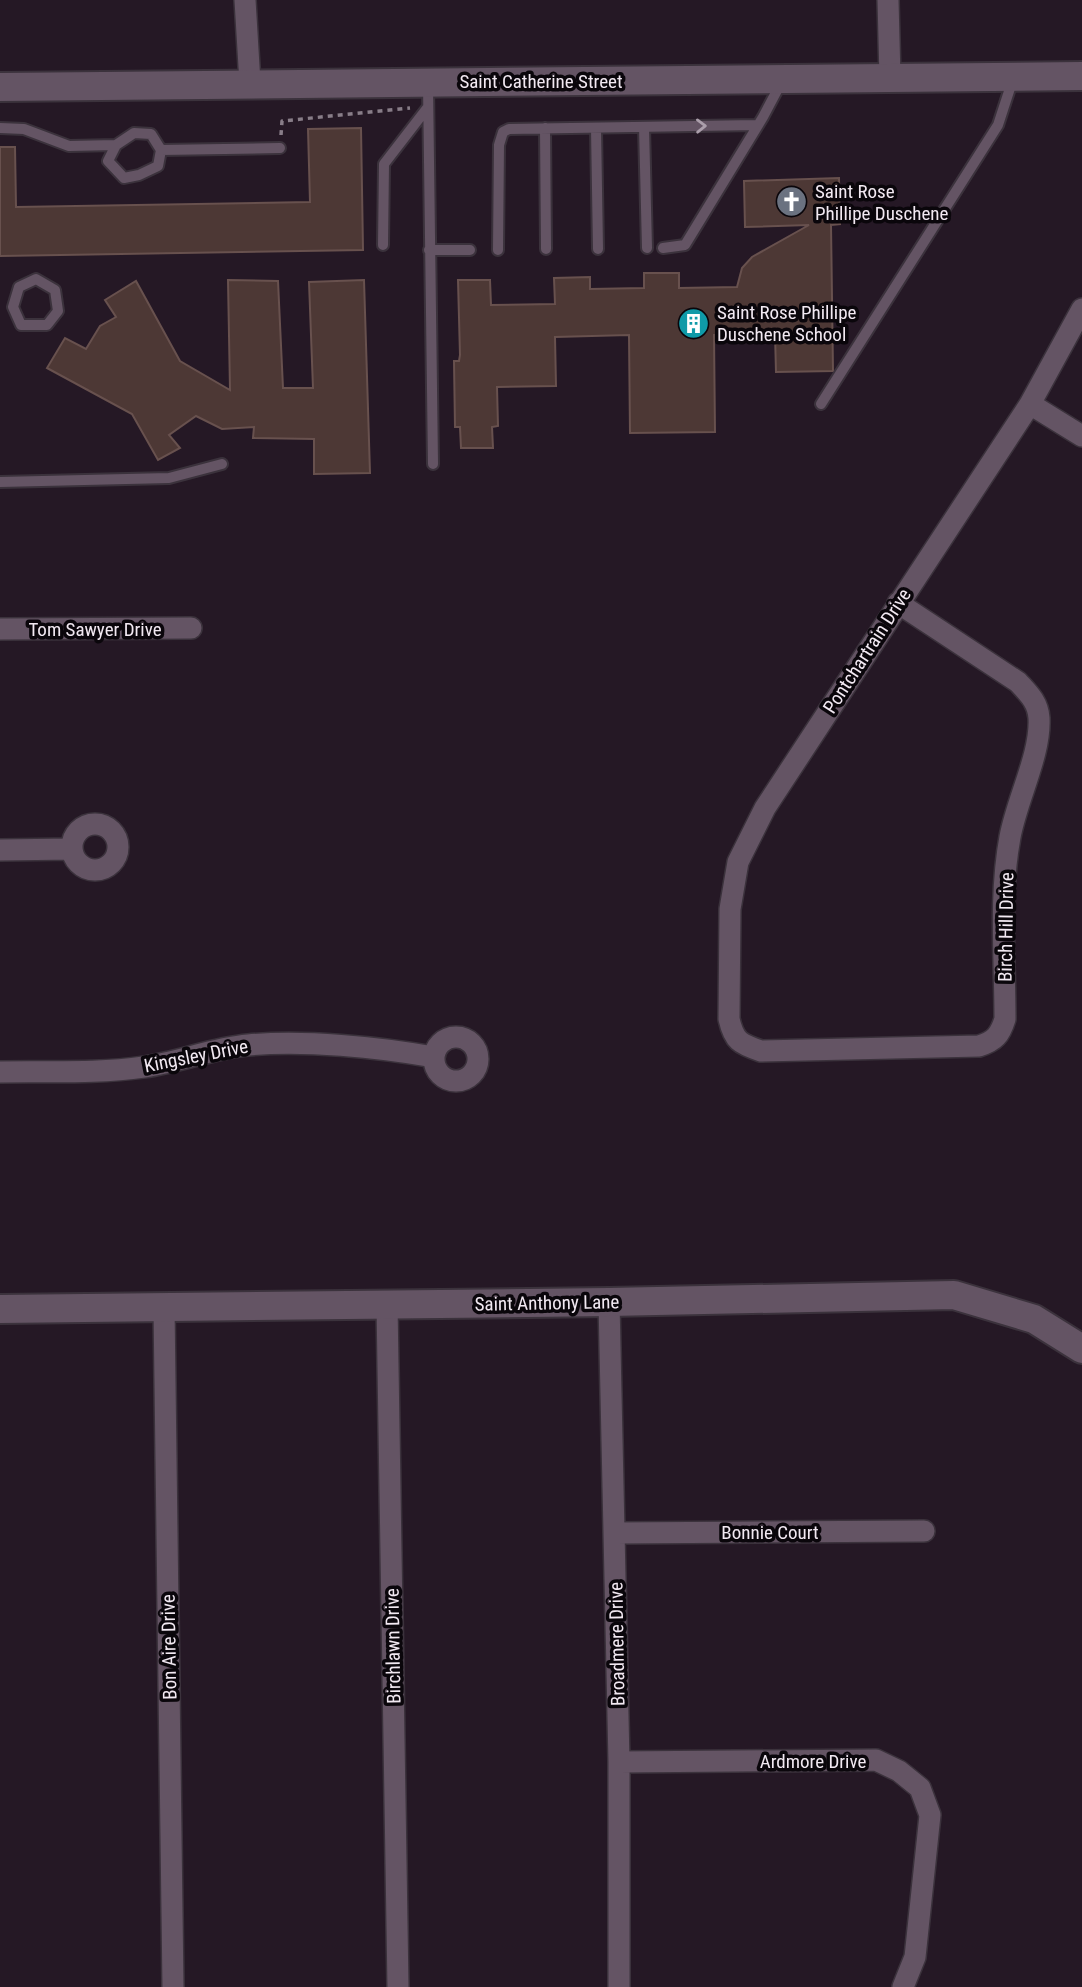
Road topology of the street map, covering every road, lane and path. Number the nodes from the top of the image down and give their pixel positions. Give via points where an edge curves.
1 (245, 0) edge
2 (888, 0) edge
3 (1082, 76) edge
4 (1014, 77) junction
5 (890, 78) junction
6 (783, 79) junction
7 (250, 83) junction
8 (0, 87) edge
9 (428, 94) junction
10 (757, 125) junction
11 (644, 127) junction
12 (0, 128) edge
13 (545, 128) junction
14 (596, 128) junction
15 (116, 145) junction
16 (280, 148) joint
17 (161, 150) junction
18 (383, 246) dead end
19 (647, 248) dead end
20 (663, 248) dead end
21 (546, 249) dead end
22 (598, 249) dead end
23 (429, 250) junction
24 (470, 250) dead end
25 (498, 250) dead end
26 (0, 307) edge
27 (13, 307) junction
28 (1082, 309) edge
29 (821, 404) dead end
30 (1030, 404) junction
31 (1082, 436) edge
32 (222, 464) dead end
33 (433, 464) dead end
34 (0, 482) edge
35 (898, 603) junction
36 (191, 628) dead end
37 (0, 629) edge
38 (72, 849) dead end
39 (0, 850) edge
40 (729, 1018) joint
41 (434, 1056) dead end
42 (0, 1072) edge
43 (609, 1302) junction
44 (387, 1304) junction
45 (164, 1307) junction
46 (0, 1308) edge
47 (1082, 1349) edge
48 (924, 1531) dead end
49 (615, 1533) junction
50 (618, 1762) junction
51 (173, 1987) edge
52 (398, 1987) edge
53 (619, 1987) edge
54 (903, 1987) edge

1 - 7 street
2 - 5 street
3 - 4 street, Saint Catherine Street
4 - 5 street, Saint Catherine Street
4 - 29 lane via 998,125
5 - 6 street, Saint Catherine Street
6 - 9 street, Saint Catherine Street
6 - 10 lane
7 - 8 street, Saint Catherine Street
7 - 9 street, Saint Catherine Street
9 - 16 path via 282,121
9 - 18 lane via 384,164
9 - 23 lane
11 -> 10 lane
10 - 20 lane via 685,245
11 - 14 lane
11 - 19 lane
12 - 15 lane via 23,128 69,146
13 - 14 lane
13 - 21 lane
13 - 25 lane via 509,129 499,138
14 - 22 lane
15 - 17 lane via 134,133 151,134
15 - 17 lane via 108,160 124,178 158,166
16 - 17 lane
23 - 24 lane
23 - 33 lane
26 - 27 lane
27 - 27 lane via 21,325 47,325 58,311 55,290 36,279 19,287
28 - 30 street, Pontchartrain Drive
30 - 31 street
30 - 35 street, Pontchartrain Drive
32 - 34 lane via 169,478
35 - 40 street, Pontchartrain Drive via 765,808 738,862 730,909
35 - 40 street, Birch Hill Drive via 1018,682 1034,699 1039,715 1039,739 1018,803 1004,876 1005,1019 1001,1032 979,1046 761,1051 733,1035
36 - 37 street, Tom Sawyer Drive
38 - 39 street
41 - 42 street, Kingsley Drive via 302,1044 247,1045 145,1067
43 - 44 street, Saint Anthony Lane
43 - 47 street, Saint Anthony Lane via 954,1295 1034,1319
43 - 49 street, Broadmere Drive
44 - 45 street, Saint Anthony Lane
44 - 52 street, Birchlawn Drive
45 - 46 street, Saint Anthony Lane
45 - 51 street, Bon Aire Drive
48 - 49 street, Bonnie Court
49 - 50 street, Broadmere Drive
50 - 53 street, Broadmere Drive
50 - 54 street, Ardmore Drive via 876,1760 899,1771 920,1788 930,1815 915,1957

